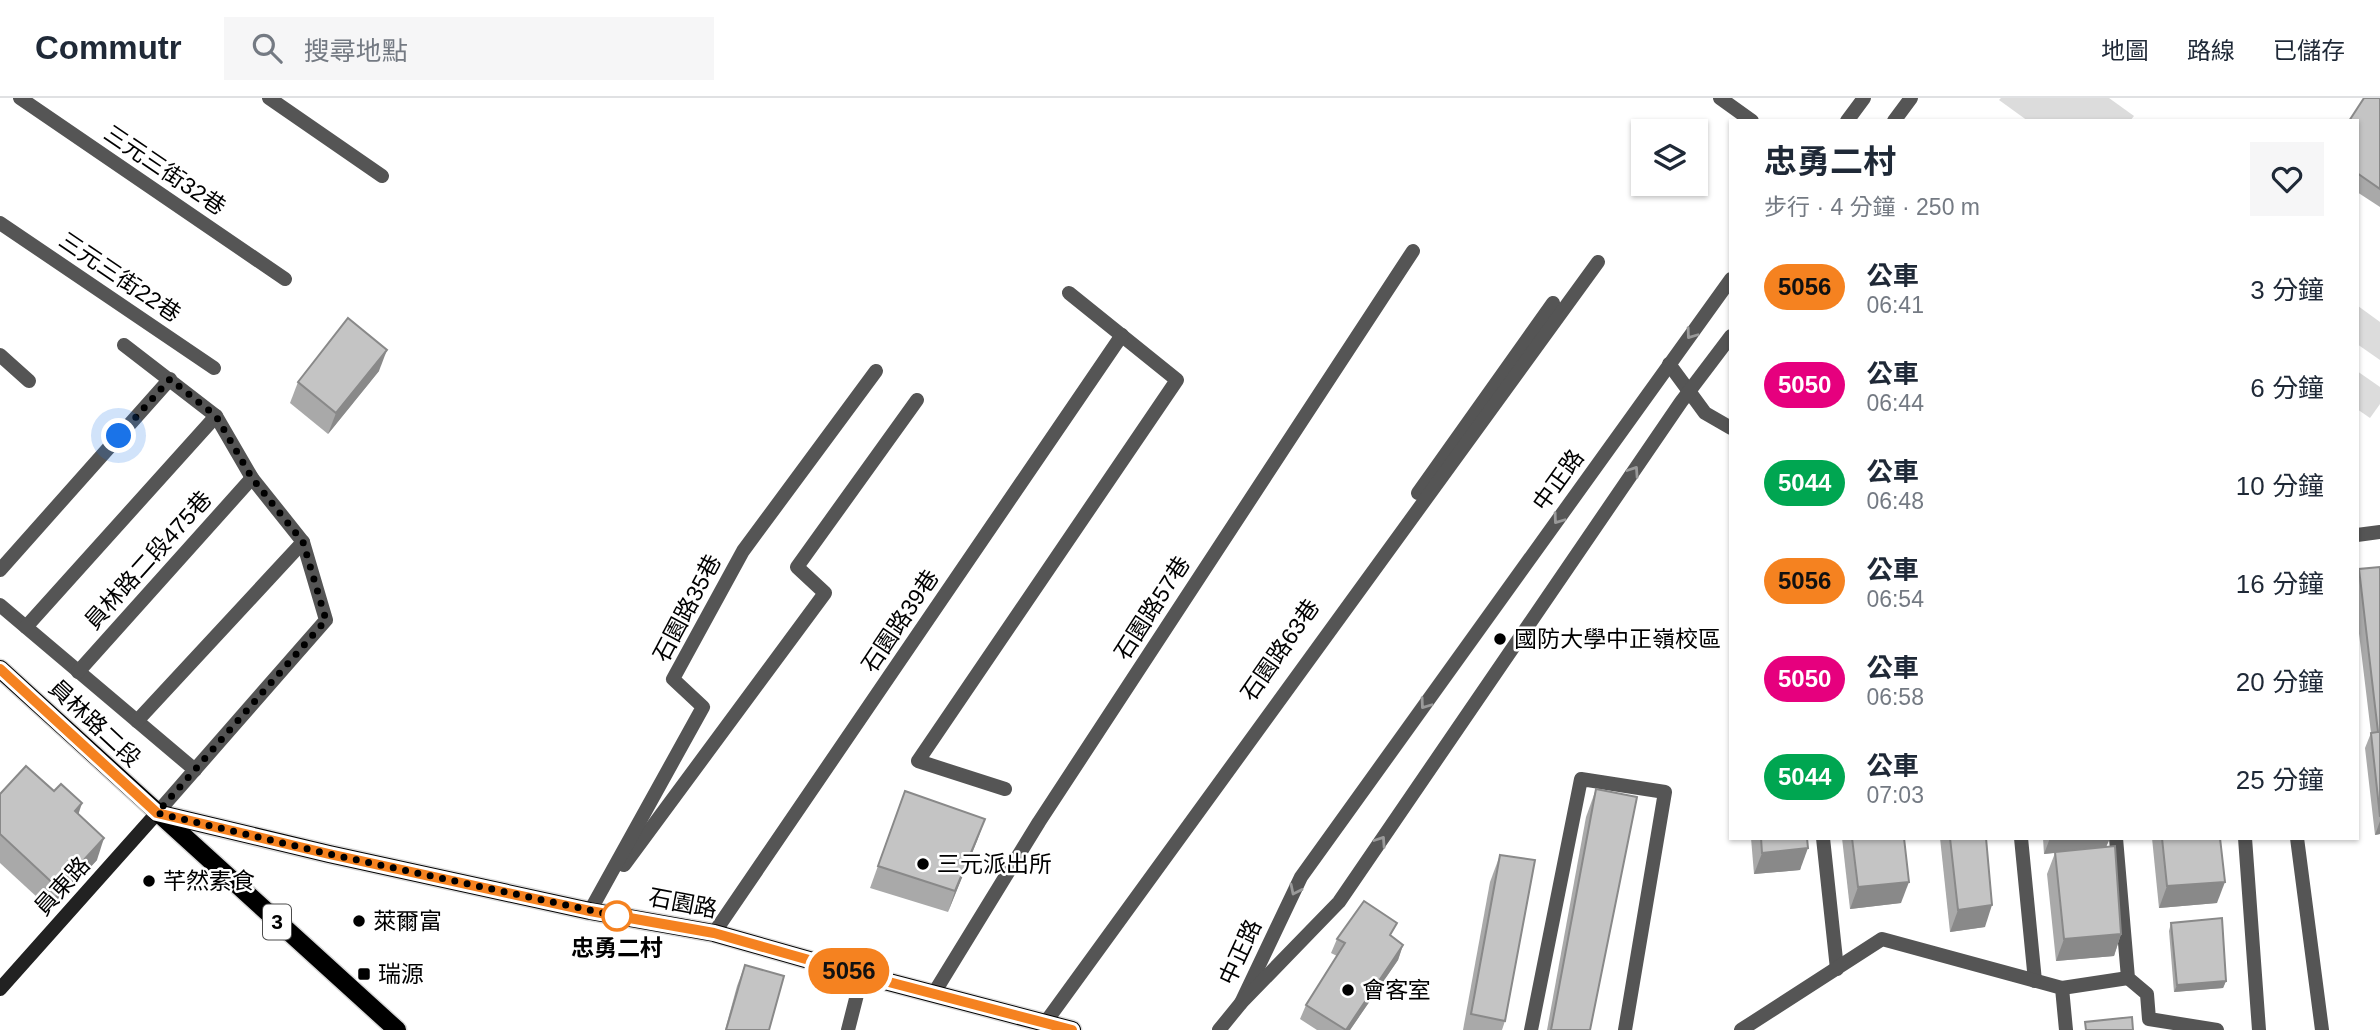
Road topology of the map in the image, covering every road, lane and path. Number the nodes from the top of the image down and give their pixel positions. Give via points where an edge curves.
1 (20, 98) edge
2 (269, 98) edge
3 (1720, 98) edge
4 (1864, 98) edge
5 (1911, 98) edge
6 (1749, 119) edge
7 (1848, 119) edge
8 (1895, 119) edge
9 (382, 176) dead end
10 (0, 223) edge
11 (1413, 251) dead end
12 (1598, 262) dead end
13 (285, 279) dead end
14 (1729, 282) edge
15 (1069, 293) dead end
16 (1553, 303) dead end
17 (1122, 335) junction
18 (1729, 339) edge
19 (124, 345) dead end
20 (0, 355) edge
21 (1669, 364) junction
22 (214, 368) dead end
23 (876, 371) dead end
24 (170, 379) junction
25 (29, 381) dead end
26 (917, 400) dead end
27 (216, 416) junction
28 (1729, 427) edge
29 (252, 478) junction
30 (2380, 532) edge
31 (2359, 535) edge
32 (303, 542) junction
33 (0, 570) edge
34 (0, 605) edge
35 (26, 627) junction
36 (0, 669) edge
37 (78, 672) junction
38 (137, 721) junction
39 (195, 770) junction
40 (1005, 789) dead end
41 (157, 813) junction
42 (1823, 840) edge
43 (2021, 840) edge
44 (2116, 840) edge
45 (2245, 840) edge
46 (2297, 840) edge
47 (590, 911) junction
48 (714, 933) junction
49 (1837, 969) junction
50 (862, 975) junction
51 (2128, 978) junction
52 (2035, 981) junction
53 (2062, 988) junction
54 (0, 989) edge
55 (934, 993) junction
56 (1241, 1003) junction
57 (1045, 1023) junction
58 (2150, 1025) edge
59 (397, 1030) edge
60 (848, 1030) edge
61 (1072, 1030) edge
62 (1219, 1030) edge
63 (1531, 1030) edge
64 (1625, 1030) edge
65 (1741, 1030) edge
66 (2066, 1030) edge
67 (2217, 1030) edge
68 (2259, 1030) edge
69 (2322, 1030) edge

1 - 13 lane, 三元三街32巷
2 - 9 lane
3 - 6 lane
4 - 7 lane
5 - 8 lane
10 - 22 lane, 三元三街22巷
11 - 55 lane, 石園路57巷 via 1039,822
12 - 57 lane
14 -> 21 lane, 中正路
15 - 17 lane
16 - 57 lane, 石園路63巷
17 - 40 lane via 1177,380 918,761
17 - 48 lane, 石園路39巷
56 -> 18 lane, 中正路 via 1339,902
19 - 24 lane
20 - 25 lane
21 - 28 lane via 1705,413
21 -> 56 lane, 中正路 via 1301,877
23 - 47 lane, 石園路35巷 via 743,551 673,679 703,707
24 - 27 lane
24 - 33 lane
26 - 47 lane via 797,566 825,593
27 - 29 lane
27 - 35 lane, 員林路二段475巷
29 - 32 lane
29 - 37 lane, 員林路二段475巷
30 - 31 lane
32 - 38 lane
32 - 39 lane via 326,620
34 - 35 lane
35 - 37 lane
36 - 41 main road, 員林路二段 / 3
37 - 38 lane
38 - 39 lane
39 - 41 lane
41 - 47 main road, 石園路
41 - 54 street, 員東路
41 - 59 main road, 3
42 - 49 lane
43 - 52 lane
44 - 51 lane
45 - 68 lane
46 - 69 lane
47 - 48 main road, 石園路
48 - 50 main road, 石園路
49 - 52 lane via 1882,939
49 - 65 lane
50 - 55 main road, 石園路
50 - 60 lane
51 - 53 lane
51 - 58 lane via 2147,994
52 - 53 lane
53 - 66 lane
55 - 57 main road, 石園路
56 - 62 lane
57 - 61 main road, 石園路
58 - 67 lane
63 - 64 lane via 1581,779 1665,792

